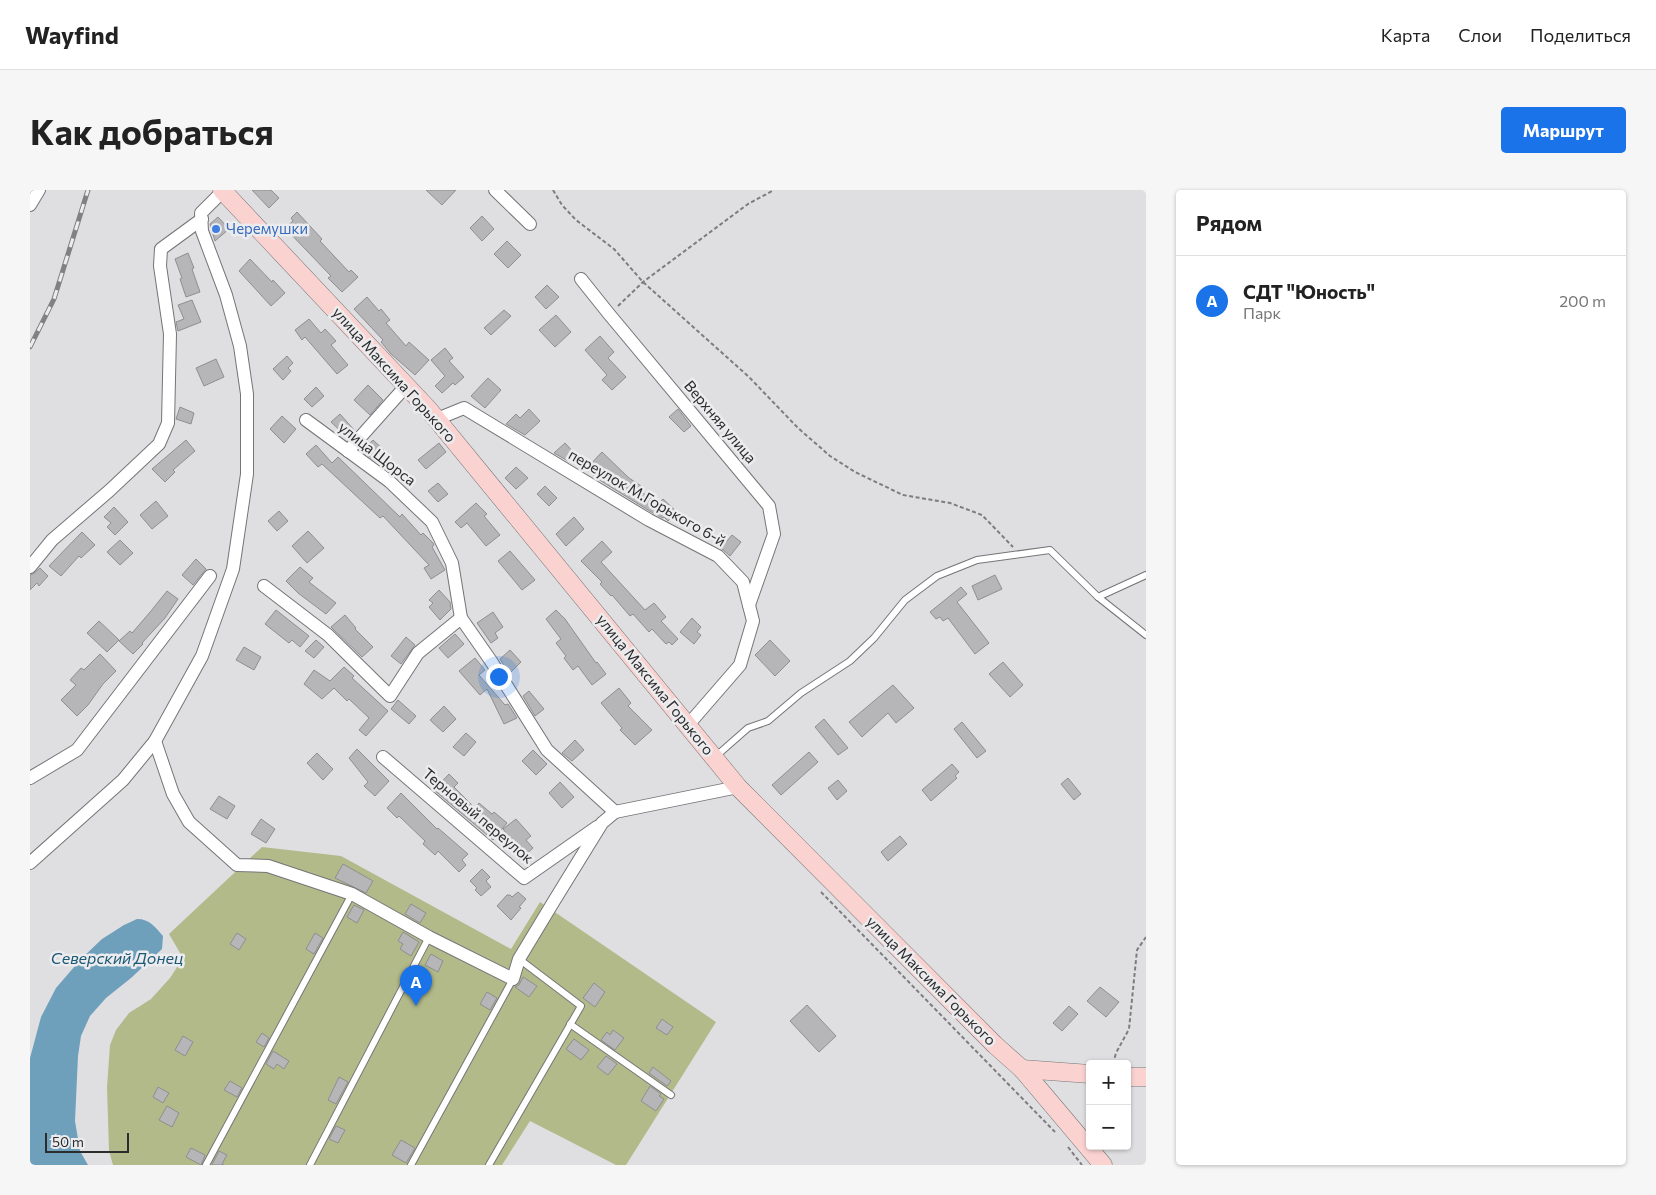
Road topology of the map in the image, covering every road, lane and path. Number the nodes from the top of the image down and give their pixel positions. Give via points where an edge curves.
1 (38, 190) edge
2 (223, 190) edge
3 (494, 190) edge
4 (553, 190) edge
5 (774, 190) edge
6 (30, 205) edge
7 (202, 219) junction
8 (530, 224) dead end
9 (581, 279) dead end
10 (643, 282) junction
11 (609, 314) junction
12 (406, 386) junction
13 (437, 419) junction
14 (306, 420) dead end
15 (348, 451) junction
16 (1020, 554) junction
17 (30, 567) edge
18 (1146, 575) edge
19 (210, 576) dead end
20 (264, 586) dead end
21 (1098, 597) junction
22 (749, 605) junction
23 (461, 618) junction
24 (1146, 635) edge
25 (688, 725) junction
26 (155, 740) junction
27 (383, 757) dead end
28 (714, 757) junction
29 (30, 778) edge
30 (738, 787) junction
31 (615, 812) junction
32 (602, 823) junction
33 (30, 863) edge
34 (352, 894) junction
35 (429, 937) junction
36 (1146, 937) edge
37 (519, 958) junction
38 (513, 979) junction
39 (570, 1024) junction
40 (1115, 1060) edge
41 (1022, 1069) junction
42 (1086, 1074) edge
43 (671, 1095) dead end
44 (206, 1165) edge
45 (310, 1165) edge
46 (411, 1165) edge
47 (489, 1165) edge
48 (1103, 1165) edge

1 - 6 street
2 - 7 street via 201,213
2 - 12 street, улица Максима Горького
3 - 8 street
4 - 10 path via 576,220 614,249
5 - 10 path via 748,204
7 - 17 street via 161,249 160,266 170,334 168,423 159,444 52,540
7 - 26 street via 202,231 226,295 240,346 247,394 247,474 233,569 202,656
9 - 11 street, Верхняя улица
10 - 11 path
10 - 16 path via 830,456 903,495 950,503 982,515
11 - 22 street, Верхняя улица via 769,506 774,534
12 - 13 street, улица Максима Горького
12 - 15 street
13 - 22 street, переулок М.Горького 6-й via 464,408 649,520 718,556 743,582
13 - 25 street, улица Максима Горького
14 - 15 street, улица Щорса
15 - 23 street, улица Щорса via 389,481 432,522 452,563
16 - 21 lane via 1050,550
16 - 28 lane via 978,560 937,576 905,600 850,661 801,693 768,721 748,728
18 - 21 lane
19 - 29 street via 77,750
20 - 23 street via 328,635 390,696 418,653
21 - 24 lane
22 - 25 street, переулок М.Горького 6-й via 753,621 740,665
23 - 31 street, улица Щорса via 547,750
25 - 28 street, улица Максима Горького
26 - 33 street via 123,780
26 - 34 street via 173,794 189,822 237,865 268,866
27 - 32 street, Терновый переулок via 524,878
28 - 30 street, улица Максима Горького
30 - 31 street
30 - 41 street, улица Максима Горького
31 - 32 street
32 - 37 street
34 - 35 street
34 - 44 lane
35 - 38 street
35 - 45 lane
36 - 40 path via 1137,950 1129,1029
37 - 38 street
37 - 39 lane via 581,1006
38 - 46 lane
39 - 43 lane
39 - 47 lane
41 - 42 street
41 - 48 street, улица Максима Горького

